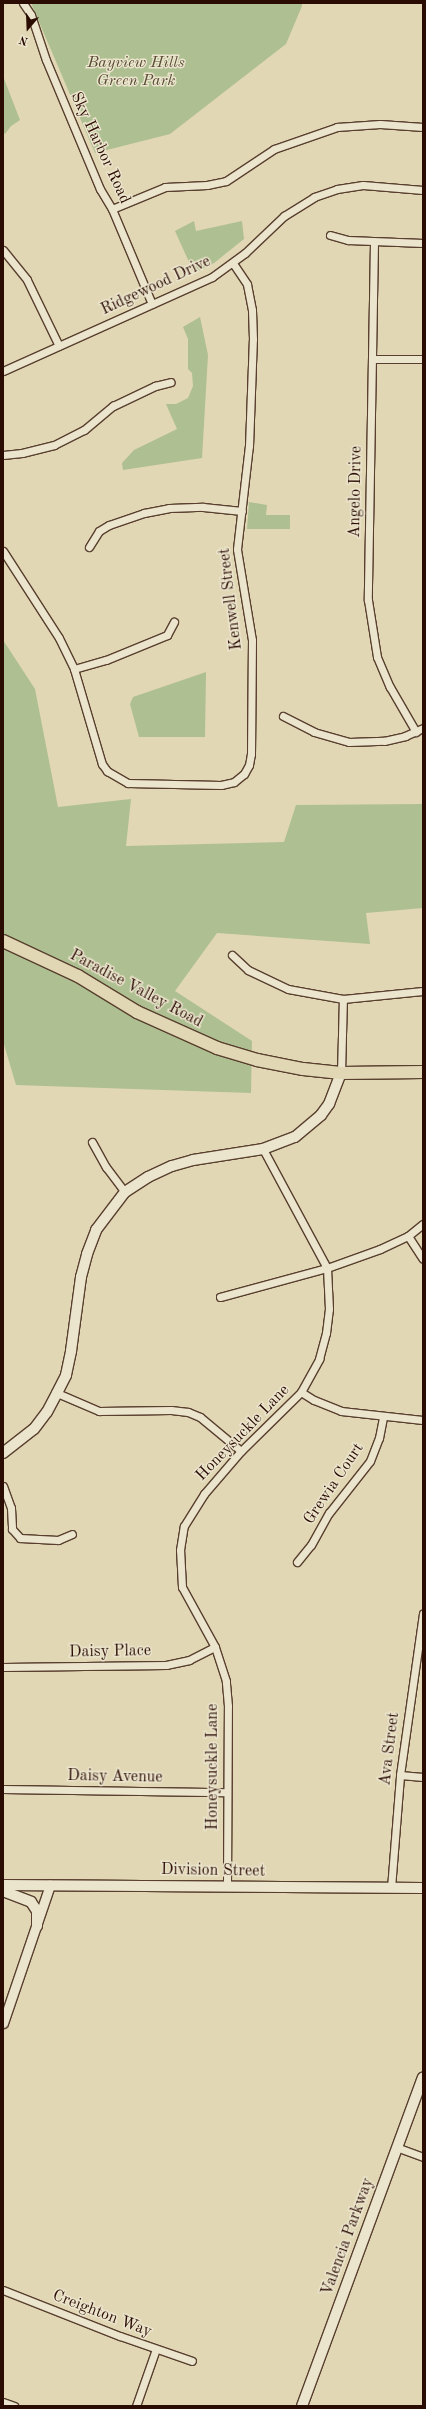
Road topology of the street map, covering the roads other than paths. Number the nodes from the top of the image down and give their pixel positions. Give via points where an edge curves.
1 (23, 3) edge
2 (423, 127) edge
3 (423, 190) edge
4 (112, 209) junction
5 (330, 235) dead end
6 (374, 242) junction
7 (423, 243) edge
8 (3, 250) edge
9 (233, 263) junction
10 (152, 304) junction
11 (59, 346) junction
12 (372, 359) junction
13 (423, 359) edge
14 (3, 371) edge
15 (171, 382) dead end
16 (3, 455) edge
17 (242, 511) junction
18 (89, 547) dead end
19 (3, 551) edge
20 (174, 622) dead end
21 (74, 669) junction
22 (283, 716) dead end
23 (423, 728) edge
24 (416, 732) junction
25 (3, 941) edge
26 (232, 955) dead end
27 (423, 991) edge
28 (343, 999) junction
29 (341, 1072) junction
30 (423, 1072) edge
31 (92, 1142) dead end
32 (263, 1149) junction
33 (125, 1192) junction
34 (423, 1224) edge
35 (408, 1236) junction
36 (423, 1259) edge
37 (327, 1268) junction
38 (220, 1297) dead end
39 (301, 1392) junction
40 (57, 1393) junction
41 (383, 1416) junction
42 (423, 1420) edge
43 (241, 1451) junction
44 (3, 1453) edge
45 (3, 1486) edge
46 (72, 1534) dead end
47 (297, 1562) dead end
48 (423, 1614) edge
49 (215, 1647) junction
50 (3, 1667) edge
51 (415, 1671) junction
52 (423, 1672) edge
53 (400, 1775) junction
54 (423, 1777) edge
55 (3, 1790) edge
56 (227, 1792) junction
57 (3, 1885) edge
58 (50, 1885) junction
59 (227, 1886) junction
60 (391, 1888) junction
61 (423, 1888) edge
62 (3, 1891) edge
63 (37, 1926) junction
64 (3, 2023) edge
65 (423, 2078) edge
66 (396, 2148) junction
67 (423, 2157) edge
68 (3, 2290) edge
69 (156, 2349) junction
70 (192, 2361) dead end
71 (3, 2402) edge
72 (14, 2406) edge
73 (136, 2406) edge
74 (302, 2406) edge

1 - 4 street, Sky Harbor Road via 31,15 46,60 100,189
2 - 4 street via 380,124 336,127 274,149 226,181 207,185 164,187
3 - 9 street, Ridgewood Drive via 363,185 325,193 304,202 284,216
4 - 10 street, Sky Harbor Road
5 - 6 street via 348,240
6 - 7 street
6 - 12 street, Angelo Drive
8 - 11 street via 27,280
9 - 10 street, Ridgewood Drive via 201,283
9 - 17 street, Kenwell Street via 247,284 252,310 249,440
10 - 11 street, Ridgewood Drive
11 - 14 street, Ridgewood Drive
12 - 13 street
12 - 24 street, Angelo Drive via 368,600 377,657 390,687
15 - 16 street via 155,386 113,406 84,430 54,445
17 - 18 street via 203,507 169,508 144,513 109,525 99,532
17 - 21 street, Kenwell Street via 237,549 252,640 251,759 244,774 234,782 221,784 128,783 116,778 102,764
19 - 21 street, Kenwell Street via 59,638
20 - 21 street via 167,635 106,660
22 - 24 street via 314,732 349,742 384,741
23 - 24 street
25 - 29 main road, Paradise Valley Road via 78,976 137,1012 217,1048 257,1060 303,1069
26 - 28 street via 248,970 288,989
27 - 28 street
28 - 29 street
29 - 30 main road, Paradise Valley Road
29 - 32 main road via 329,1104 321,1115 295,1137
31 - 33 street via 106,1167
32 - 33 main road via 193,1160 172,1166
32 - 37 street, Honeysuckle Lane
33 - 40 main road via 96,1230 87,1254 81,1277 70,1357 66,1375
34 - 35 street
35 - 36 street
35 - 37 street
37 - 38 street
37 - 39 street, Honeysuckle Lane via 329,1309 326,1333 319,1359
39 - 41 street via 342,1411
39 - 43 street, Honeysuckle Lane
40 - 43 street via 98,1411 188,1412 200,1417
40 - 44 main road via 48,1412 34,1430
41 - 42 street
41 - 47 street, Grewia Court via 379,1438 370,1461 329,1513 311,1545
43 - 49 street, Honeysuckle Lane via 204,1494 184,1526 180,1550 182,1587
45 - 46 street via 11,1508 12,1529 20,1538 58,1540
48 - 51 street, Ava Street
49 - 50 street, Daisy Place via 189,1660 166,1665
49 - 56 street, Honeysuckle Lane via 226,1681
51 - 52 street
51 - 53 street, Ava Street
53 - 54 street
53 - 60 street, Ava Street
55 - 56 street, Daisy Avenue
56 - 59 street, Honeysuckle Lane
57 - 58 main road, Division Street
58 - 59 main road, Division Street
58 - 63 street
59 - 60 main road, Division Street
60 - 61 main road, Division Street
62 - 63 main road via 31,1902 36,1911
63 - 64 street
65 - 66 main road, Valencia Parkway
66 - 67 street
66 - 74 main road, Valencia Parkway
68 - 69 street, Creighton Way
69 - 70 street, Creighton Way
69 - 73 street
71 - 72 street

